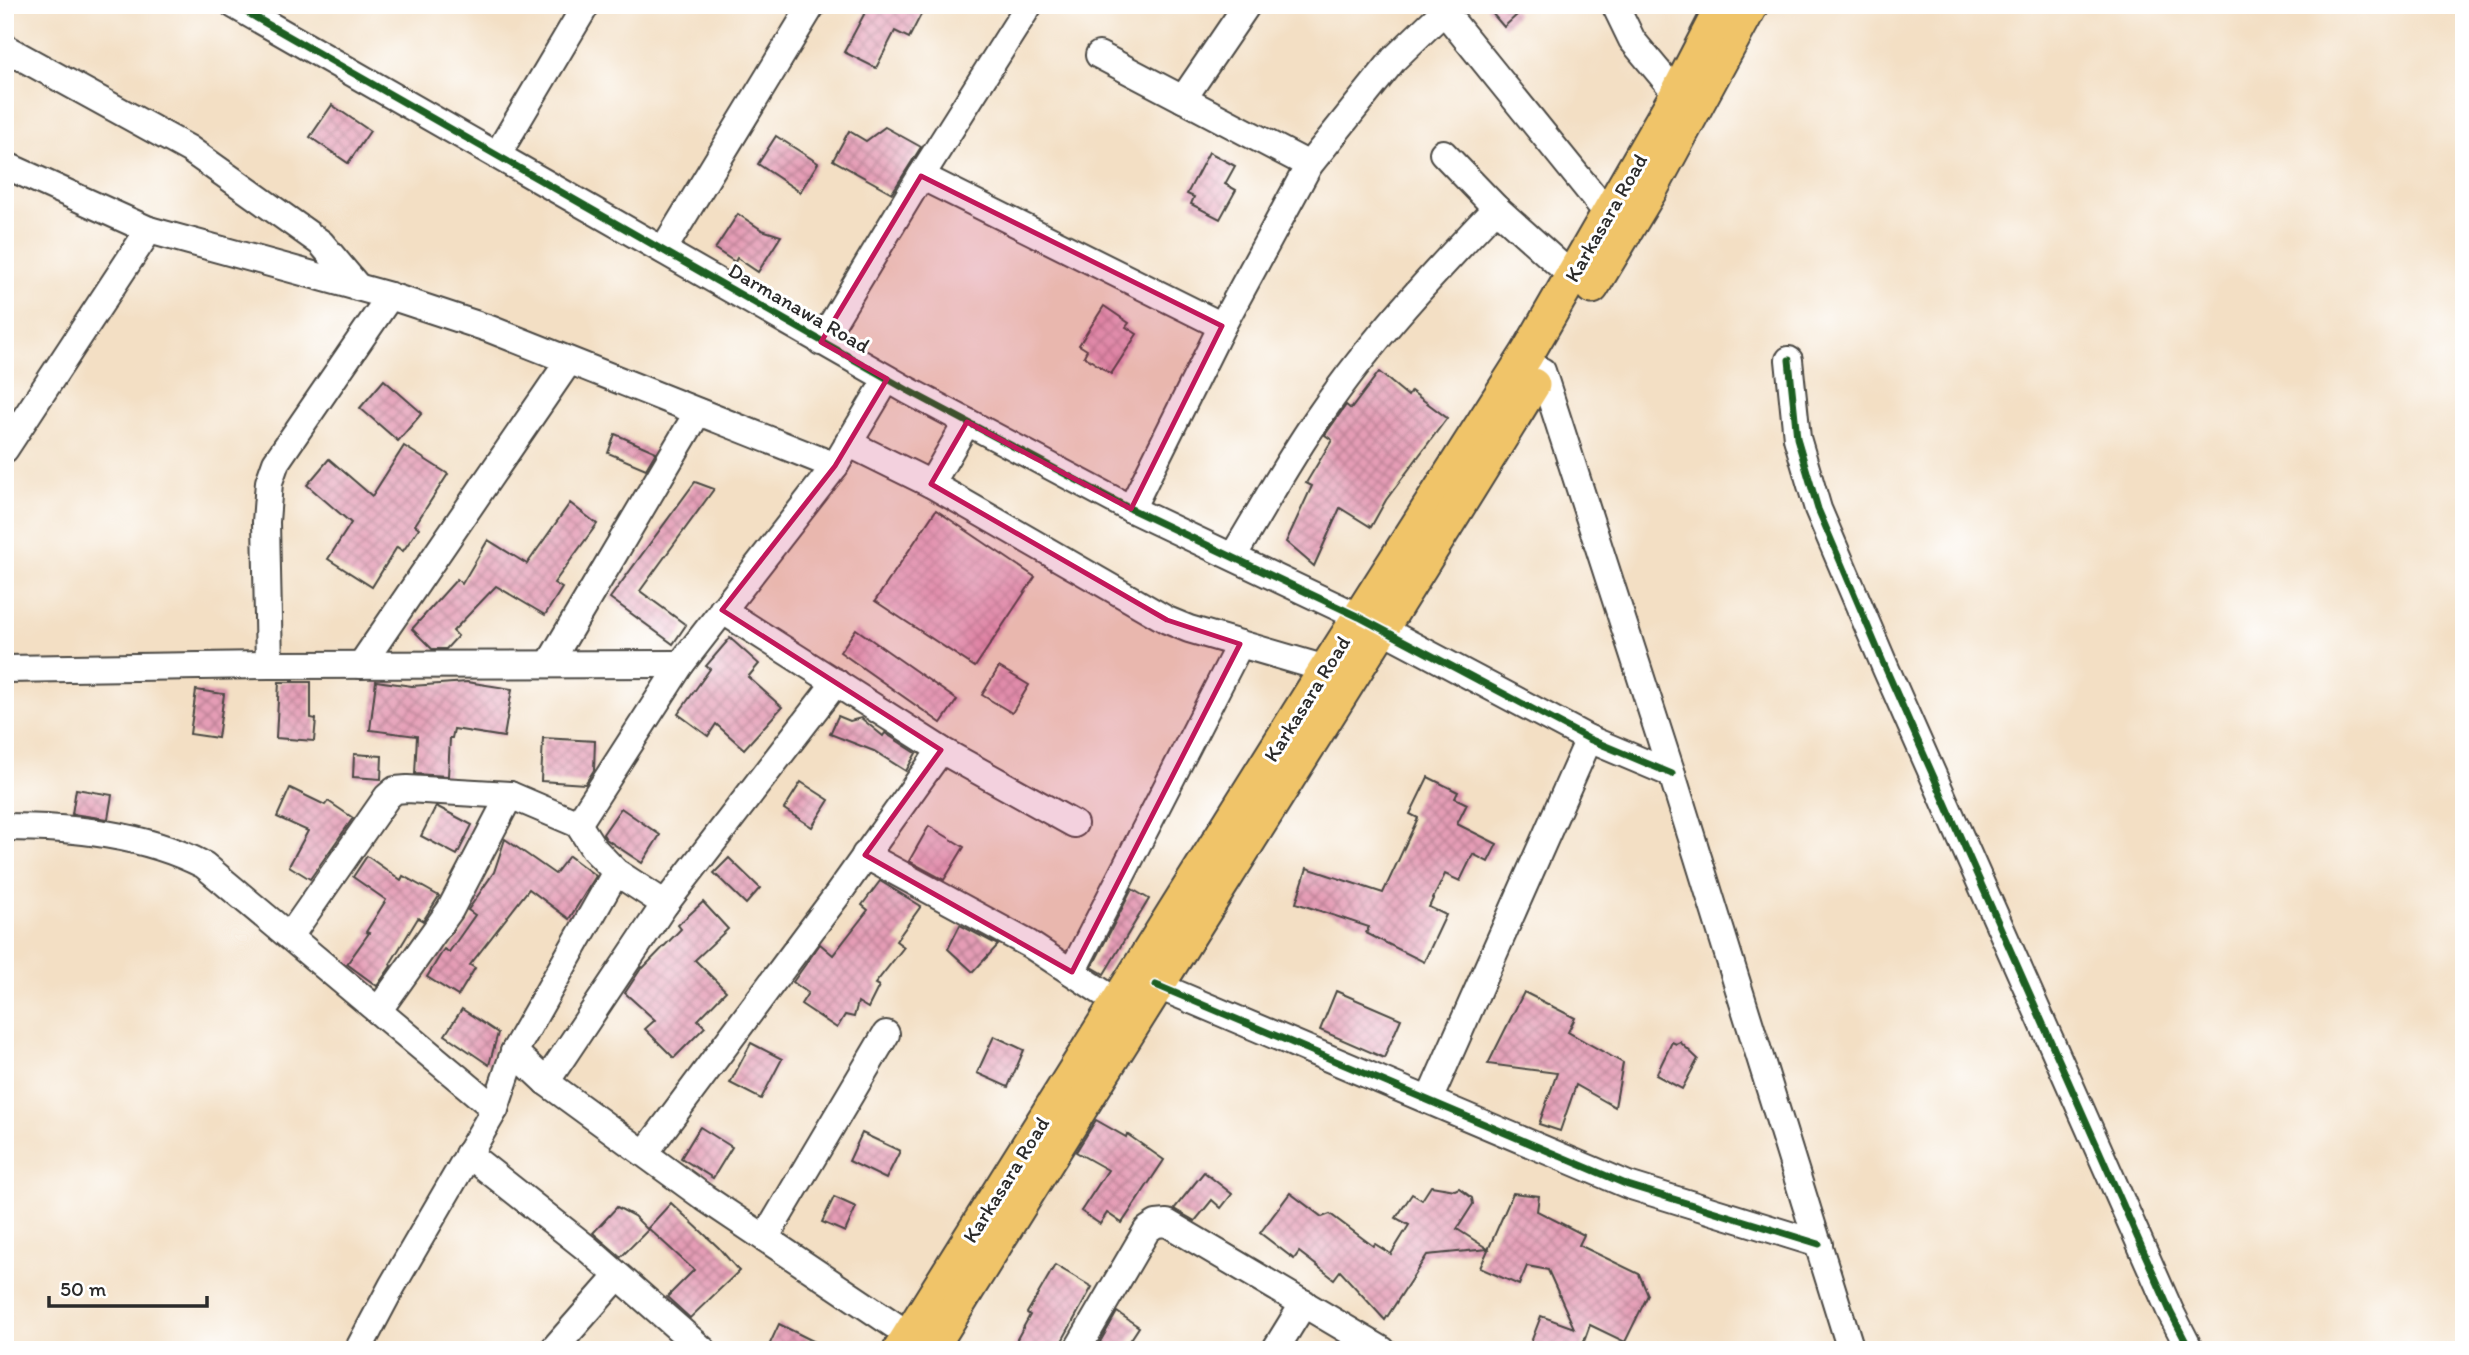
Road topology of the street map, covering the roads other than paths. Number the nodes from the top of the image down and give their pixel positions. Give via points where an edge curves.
1 (234, 5) edge
2 (586, 5) edge
3 (812, 5) edge
4 (1029, 5) edge
5 (1247, 5) edge
6 (1615, 5) edge
7 (1724, 5) edge
8 (1751, 5) edge
9 (1441, 8) edge
10 (5, 48) edge
11 (1099, 55) dead end
12 (1677, 94) junction
13 (1183, 99) junction
14 (1443, 153) dead end
15 (497, 155) junction
16 (5, 165) edge
17 (1310, 165) junction
18 (920, 176) junction
19 (1496, 208) junction
20 (1608, 214) junction
21 (149, 230) junction
22 (663, 250) junction
23 (1573, 277) junction
24 (358, 287) junction
25 (390, 296) junction
26 (1222, 326) junction
27 (821, 342) junction
28 (1789, 360) dead end
29 (569, 361) junction
30 (1542, 371) junction
31 (887, 379) junction
32 (698, 412) junction
33 (967, 422) junction
34 (5, 449) edge
35 (841, 454) junction
36 (931, 484) junction
37 (1131, 509) junction
38 (1233, 556) junction
39 (722, 610) junction
40 (1371, 623) junction
41 (1240, 644) junction
42 (549, 664) junction
43 (681, 664) junction
44 (269, 665) junction
45 (361, 665) junction
46 (5, 669) edge
47 (1326, 669) junction
48 (836, 682) junction
49 (1589, 738) junction
50 (941, 750) junction
51 (1672, 774) junction
52 (510, 795) junction
53 (578, 824) junction
54 (1074, 824) dead end
55 (5, 827) edge
56 (865, 855) junction
57 (616, 872) junction
58 (665, 904) junction
59 (290, 936) junction
60 (1072, 972) junction
61 (1156, 985) junction
62 (1117, 1002) junction
63 (378, 1011) junction
64 (886, 1034) dead end
65 (514, 1052) junction
66 (546, 1082) junction
67 (1429, 1100) junction
68 (495, 1109) junction
69 (645, 1153) junction
70 (468, 1154) junction
71 (765, 1238) junction
72 (1819, 1244) junction
73 (618, 1276) junction
74 (948, 1296) junction
75 (1304, 1303) junction
76 (913, 1345) edge
77 (358, 1350) edge
78 (553, 1350) edge
79 (703, 1350) edge
80 (1077, 1350) edge
81 (1275, 1350) edge
82 (1382, 1350) edge
83 (1851, 1350) edge
84 (2190, 1350) edge

1 - 15 street, Darmanawa Road
2 - 15 street
3 - 22 street
4 - 18 street
5 - 13 street
6 - 12 street via 1632,40
7 - 12 main road, Karkasara Road
8 - 30 main road, Karkasara Road via 1651,189
9 - 17 street
9 - 20 street
10 - 24 street via 189,149 321,243
11 - 13 street
12 - 20 main road, Karkasara Road
13 - 17 street
14 - 19 street
15 - 22 street, Darmanawa Road
16 - 21 street
17 - 26 street
18 - 26 street
18 - 27 street
19 - 23 street
19 - 38 street via 1410,298 1344,381
20 - 23 main road, Karkasara Road
21 - 24 street
21 - 34 street
22 - 27 street, Darmanawa Road
23 - 40 main road, Karkasara Road
24 - 25 street
25 - 29 street
25 - 44 street via 276,462 269,482
26 - 37 street
27 - 31 street, Darmanawa Road
28 - 84 street via 1797,438 1818,509
29 - 32 street
29 - 45 street
30 - 40 main road, Karkasara Road
30 - 51 street
31 - 33 street, Darmanawa Road
31 - 35 street
32 - 35 street
32 - 42 street
33 - 36 street
33 - 37 street, Darmanawa Road
35 - 36 street
35 - 39 street
36 - 41 street via 1167,620
37 - 38 street, Darmanawa Road
38 - 40 street, Darmanawa Road
39 - 43 street
39 - 48 street
40 - 47 main road, Karkasara Road
40 - 49 street, Darmanawa Road
40 - 61 main road, Karkasara Road
41 - 47 street
41 - 60 street
42 - 43 street
42 - 45 street
43 - 53 street
44 - 45 street
44 - 46 street
47 - 62 main road, Karkasara Road
48 - 50 street
48 - 58 street
49 - 51 street, Darmanawa Road
49 - 67 street
50 - 54 street
50 - 56 street
51 - 72 street
52 - 53 street
52 - 59 street via 395,790
52 - 63 street via 450,910
53 - 57 street
55 - 59 street via 54,827 175,851 204,865
56 - 60 street
56 - 69 street
57 - 58 street
57 - 65 street
58 - 66 street
59 - 63 street
60 - 62 street
61 - 67 street
61 - 74 main road, Karkasara Road
62 - 74 main road, Karkasara Road
63 - 68 street
64 - 71 street
65 - 66 street
65 - 68 street
66 - 69 street
67 - 72 street via 1628,1185
68 - 70 street
69 - 71 street
70 - 73 street
70 - 77 street
71 - 76 street
72 - 83 street
73 - 78 street
73 - 79 street
74 - 76 main road, Karkasara Road
75 - 80 street via 1167,1223 1156,1224 1147,1230
75 - 81 street
75 - 82 street

